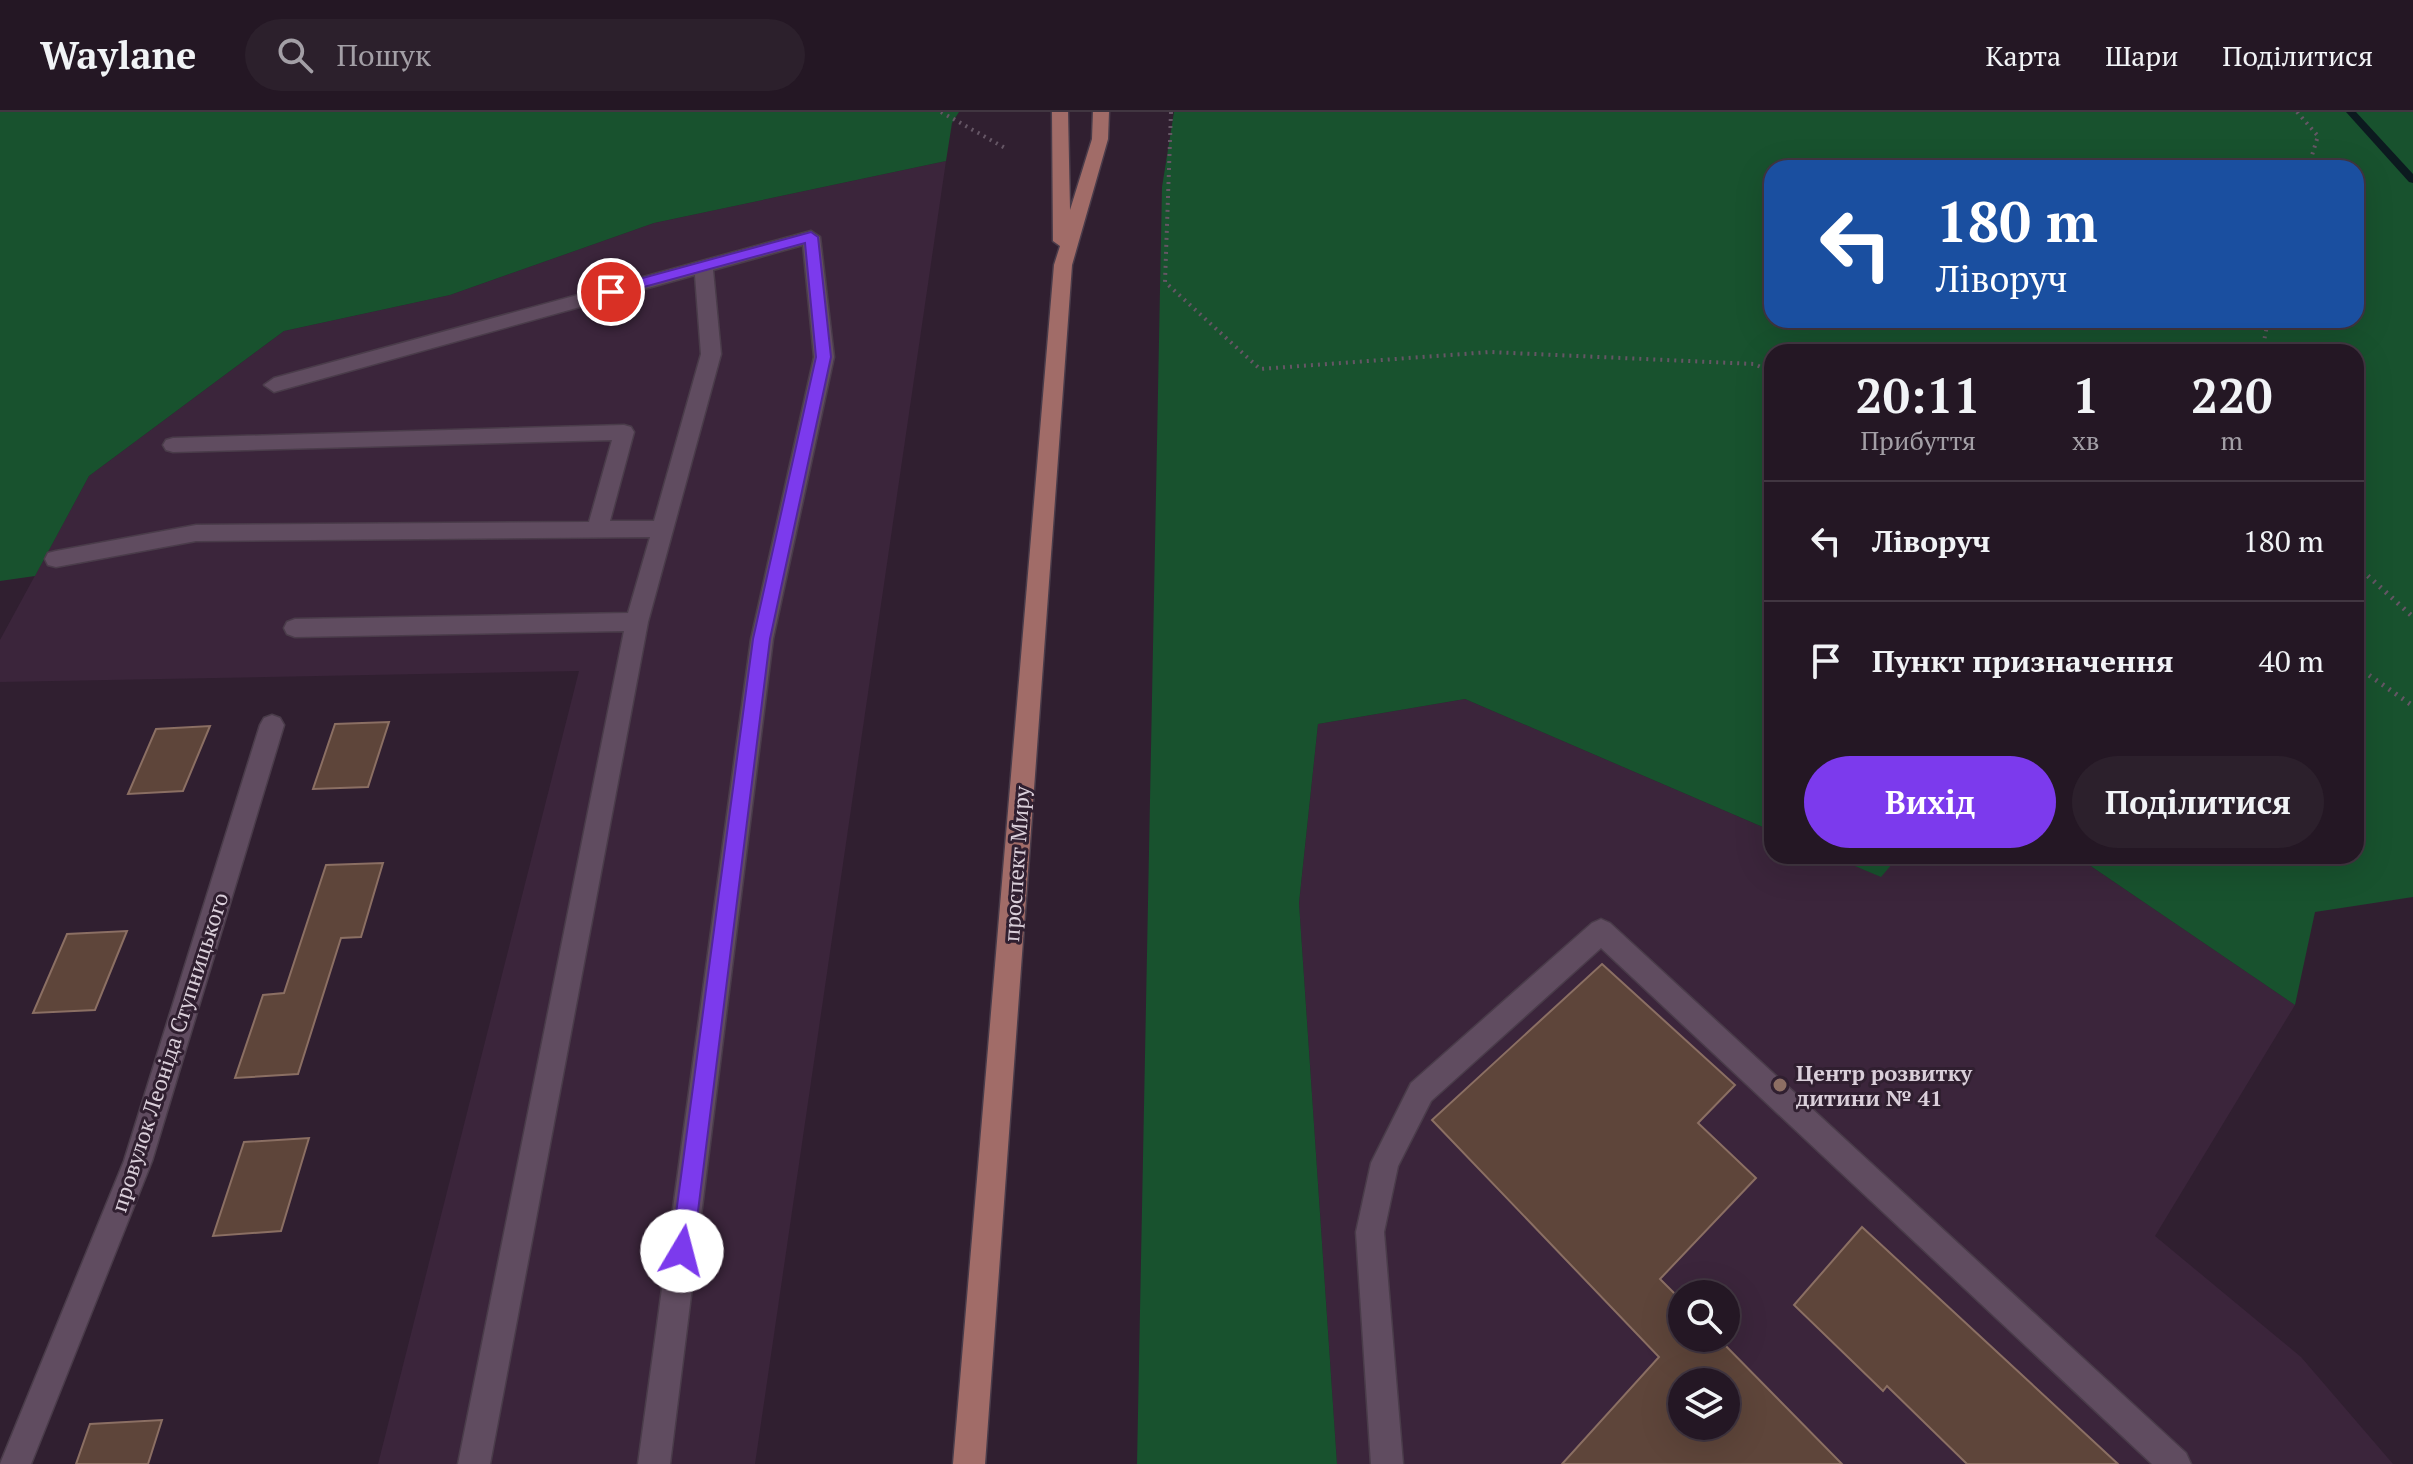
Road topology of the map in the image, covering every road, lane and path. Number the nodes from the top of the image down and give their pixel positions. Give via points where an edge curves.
1 (941, 112) edge
2 (1060, 112) edge
3 (1101, 112) edge
4 (1171, 112) edge
5 (2297, 112) edge
6 (1005, 148) dead end
7 (2310, 160) edge
8 (1063, 265) junction
9 (703, 266) junction
10 (1764, 368) edge
11 (274, 385) dead end
12 (173, 445) dead end
13 (665, 529) junction
14 (597, 530) junction
15 (56, 559) dead end
16 (2364, 572) edge
17 (2413, 617) edge
18 (637, 622) junction
19 (295, 628) dead end
20 (2364, 672) edge
21 (2413, 706) edge
22 (272, 725) dead end
23 (15, 1464) edge
24 (474, 1464) edge
25 (654, 1464) edge
26 (969, 1464) edge
27 (1387, 1464) edge
28 (2175, 1464) edge

1 - 6 path
2 - 8 main road, проспект Миру
3 - 8 main road, проспект Миру via 1100,139
4 - 10 path via 1165,282 1260,369 1490,352
5 - 7 path via 2318,136
8 - 26 main road, проспект Миру
9 - 11 street
9 - 13 street via 711,354
9 - 25 street via 811,237 824,357 762,639
12 - 14 street via 624,432
13 - 14 street
13 - 18 street
14 - 15 street via 196,533
16 - 17 path
18 - 19 street
18 - 24 street
20 - 21 path
22 - 23 street, провулок Леоніда Ступницького via 138,1161
27 - 28 street via 1370,1232 1385,1163 1421,1092 1601,931

